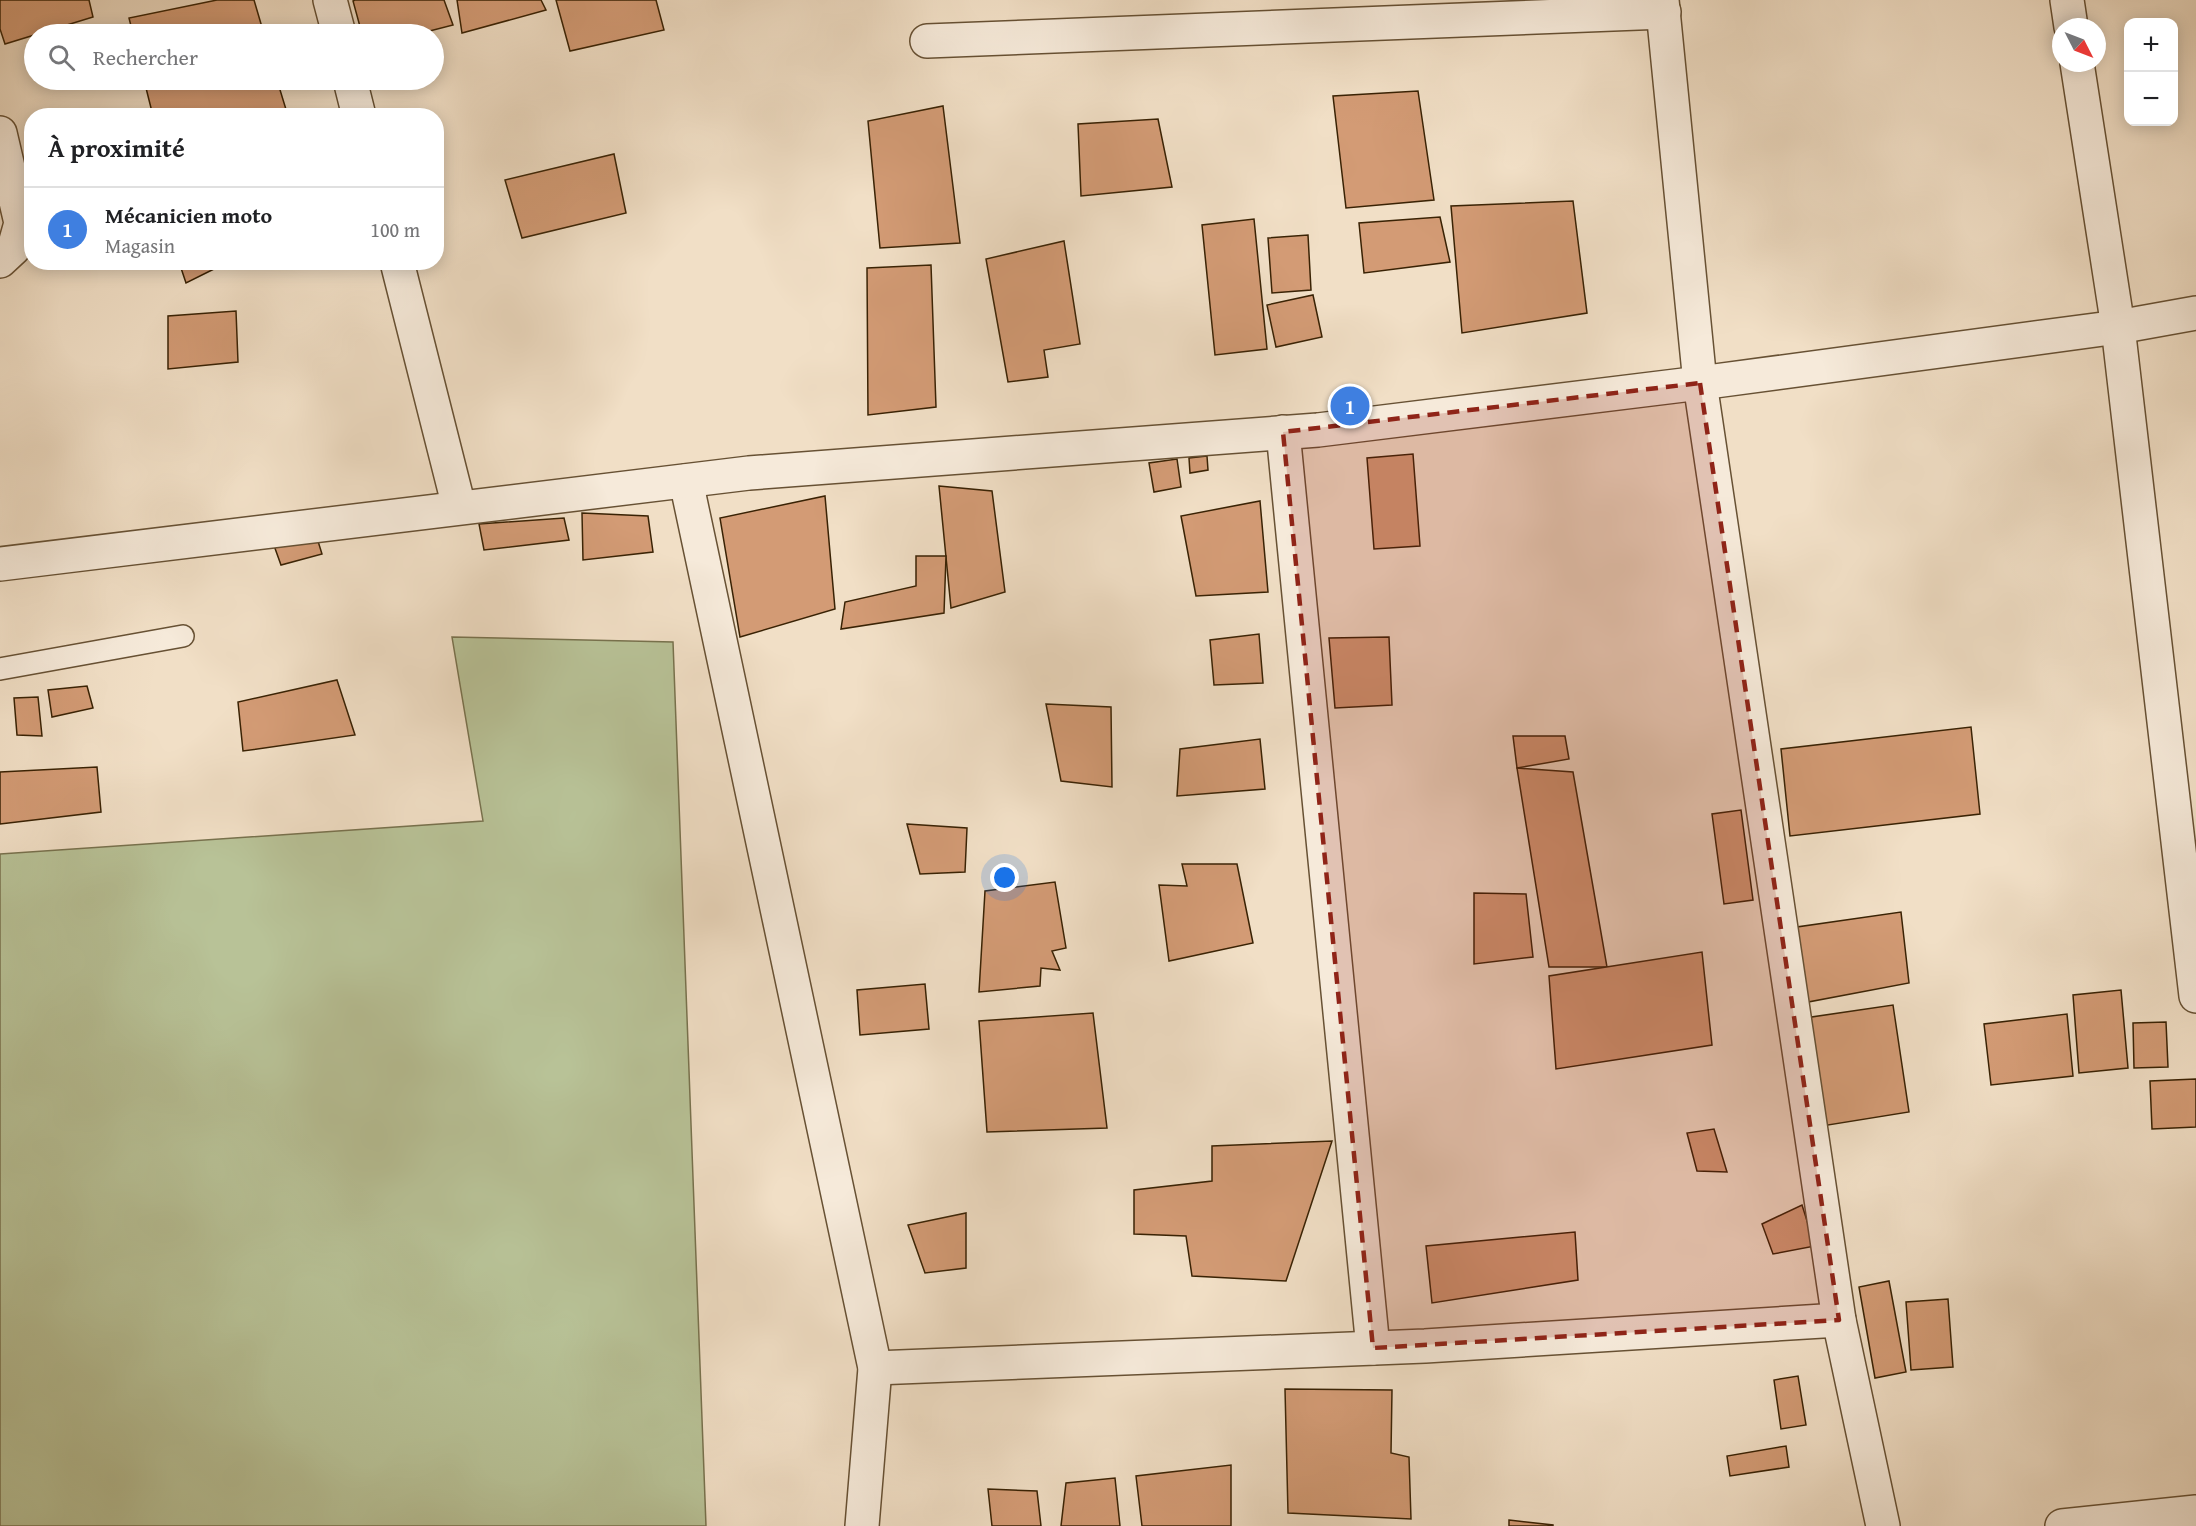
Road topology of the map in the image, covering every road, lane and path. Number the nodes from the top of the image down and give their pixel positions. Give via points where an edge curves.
1 (330, 0) edge
2 (2067, 0) edge
3 (1663, 6) edge
4 (2070, 18) edge
5 (336, 24) edge
6 (927, 40) dead end
7 (2078, 72) edge
8 (352, 90) edge
9 (357, 108) edge
10 (0, 133) edge
11 (0, 261) edge
12 (399, 270) edge
13 (2196, 313) edge
14 (2118, 327) junction
15 (1700, 383) junction
16 (1283, 432) junction
17 (686, 481) junction
18 (459, 507) junction
19 (0, 564) edge
20 (183, 636) dead end
21 (0, 669) edge
22 (2196, 996) edge
23 (1839, 1320) junction
24 (1372, 1348) junction
25 (875, 1368) junction
26 (2196, 1512) edge
27 (862, 1526) edge
28 (1883, 1526) edge
29 (2062, 1526) edge

1 - 5 street
2 - 4 street
3 - 6 street
3 - 15 street
7 - 14 street
8 - 9 street
10 - 11 street via 21,223 14,248
12 - 18 street
13 - 14 street
14 - 15 street
14 - 22 street
15 - 16 street
15 - 23 street
16 - 17 street
16 - 24 street
17 - 18 street
17 - 25 street
18 - 19 street
20 - 21 lane
23 - 24 street
23 - 28 street
24 - 25 street
25 - 27 street
26 - 29 street

